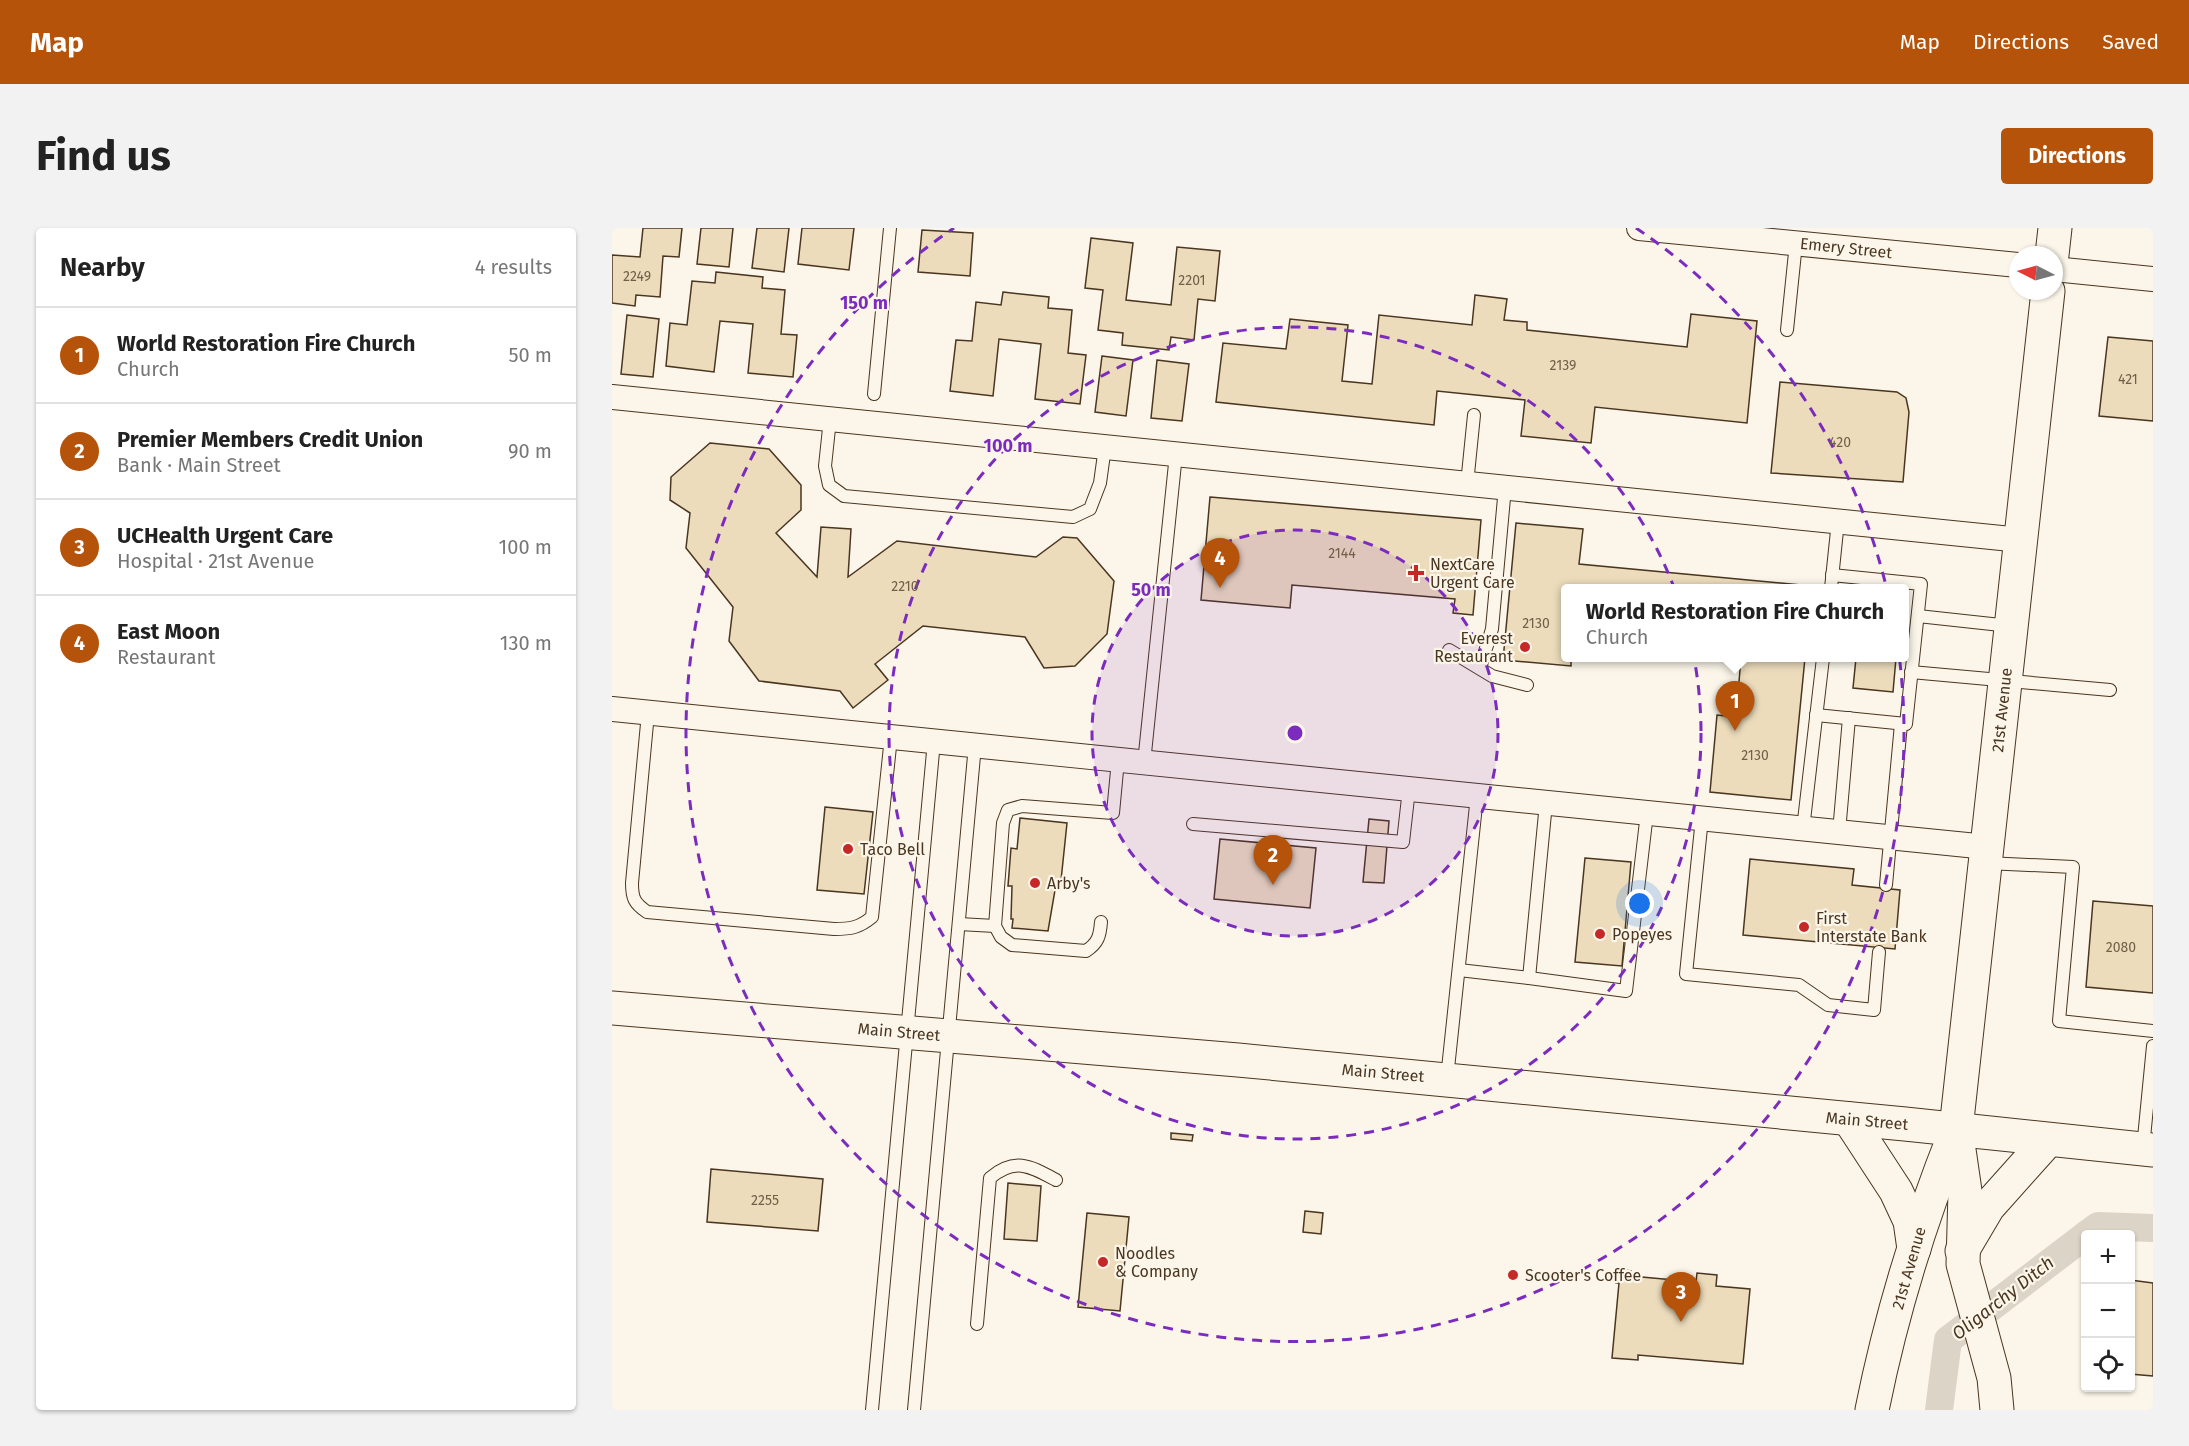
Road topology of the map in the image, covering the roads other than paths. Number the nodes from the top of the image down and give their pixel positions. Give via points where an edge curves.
1 (890, 228) edge
2 (1639, 228) edge
3 (2055, 228) edge
4 (1681, 230) edge
5 (1796, 243) junction
6 (2053, 246) edge
7 (2009, 264) edge
8 (2063, 270) edge
9 (2153, 279) edge
10 (2047, 300) edge
11 (1787, 330) dead end
12 (874, 394) dead end
13 (612, 397) edge
14 (1474, 415) dead end
15 (830, 419) junction
16 (1105, 447) junction
17 (1176, 454) junction
18 (1467, 484) junction
19 (1505, 488) junction
20 (1838, 521) junction
21 (2021, 540) junction
22 (1832, 575) junction
23 (1831, 584) edge
24 (1918, 616) junction
25 (2012, 626) junction
26 (1449, 650) dead end
27 (1822, 662) edge
28 (1480, 668) junction
29 (1911, 672) junction
30 (2005, 681) junction
31 (1527, 685) dead end
32 (2110, 690) dead end
33 (612, 709) edge
34 (648, 713) junction
35 (1816, 715) junction
36 (1850, 718) junction
37 (1901, 724) junction
38 (891, 737) junction
39 (934, 741) junction
40 (975, 746) junction
41 (1118, 760) junction
42 (1144, 763) junction
43 (1409, 789) junction
44 (1477, 796) junction
45 (1546, 803) junction
46 (1647, 813) junction
47 (1702, 818) junction
48 (1193, 824) dead end
49 (1803, 829) junction
50 (1839, 832) junction
51 (1890, 837) junction
52 (1987, 855) junction
53 (1886, 885) dead end
54 (1101, 922) dead end
55 (959, 924) junction
56 (995, 926) junction
57 (1879, 952) dead end
58 (1459, 970) junction
59 (1529, 978) junction
60 (612, 1008) edge
61 (2153, 1031) edge
62 (907, 1032) junction
63 (949, 1036) junction
64 (2153, 1046) edge
65 (1447, 1079) junction
66 (1849, 1119) junction
67 (1956, 1129) junction
68 (2047, 1141) junction
69 (2148, 1150) edge
70 (1056, 1180) dead end
71 (1914, 1249) junction
72 (1962, 1251) junction
73 (977, 1324) dead end
74 (872, 1410) edge
75 (914, 1410) edge
76 (1872, 1410) edge
77 (1997, 1410) edge

1 - 12 lane
2 - 4 street, Emery Street
3 - 6 main road
4 - 5 street, Emery Street
5 - 7 street, Emery Street
5 - 11 lane
8 - 9 street
10 - 21 main road, 21st Avenue
13 - 15 street
14 - 18 lane
15 - 16 street
15 - 16 lane via 825,466 829,485 844,496 1073,517 1090,509 1100,483
16 - 17 street
17 - 18 street
17 - 42 lane
18 - 19 street
19 - 20 street
19 - 28 lane via 1492,629
20 - 21 street
20 - 22 lane
21 - 25 main road, 21st Avenue
22 - 23 lane
22 - 24 lane via 1921,584
24 - 25 lane
24 - 29 lane
25 - 30 main road, 21st Avenue
26 - 28 lane
27 - 35 lane
28 - 31 lane via 1492,676
29 - 30 lane
29 - 37 lane via 1906,724
30 - 32 lane
30 - 52 main road, 21st Avenue
33 - 34 street
34 - 38 street
34 - 38 lane via 632,883 632,897 647,912 834,928 857,928 865,923 872,917 875,896
35 - 36 lane
35 - 49 lane
36 - 37 lane
36 - 50 lane
37 - 51 lane
38 - 39 street
39 - 40 street
39 - 62 lane
40 - 41 street
40 - 55 lane
41 - 42 street
41 - 56 lane via 1113,813 1022,806 1008,810
42 - 43 street
43 - 44 street
43 - 48 lane via 1403,842
44 - 45 street
44 - 58 lane
45 - 46 street
45 - 59 lane
46 - 47 street
46 - 59 lane via 1626,991
47 - 49 street
47 - 57 lane via 1686,974 1799,985 1828,1005 1874,1010
49 - 50 street
50 - 51 street
51 - 52 street
51 - 53 lane
52 - 61 lane via 2073,867 2059,1022
52 - 67 main road, 21st Avenue
54 - 56 lane via 1096,944 1086,951 1012,945
55 - 56 lane
55 - 63 lane
58 - 59 lane
58 - 65 lane
60 - 62 main road, Main Street
62 - 63 main road, Main Street
62 - 74 lane
63 - 65 main road, Main Street
63 - 75 lane
64 - 69 lane
65 - 66 main road, Main Street
66 - 67 main road, Main Street
66 - 71 main road via 1896,1191 1910,1221
67 - 68 main road, Main Street
67 - 71 main road, 21st Avenue
67 - 72 main road, 21st Avenue via 1965,1191
68 - 69 main road, Main Street
68 - 72 main road via 1988,1207
70 - 73 lane via 1034,1168 1014,1165 1002,1168 990,1178
71 - 76 main road, 21st Avenue
72 - 77 main road, 21st Avenue via 1994,1378

